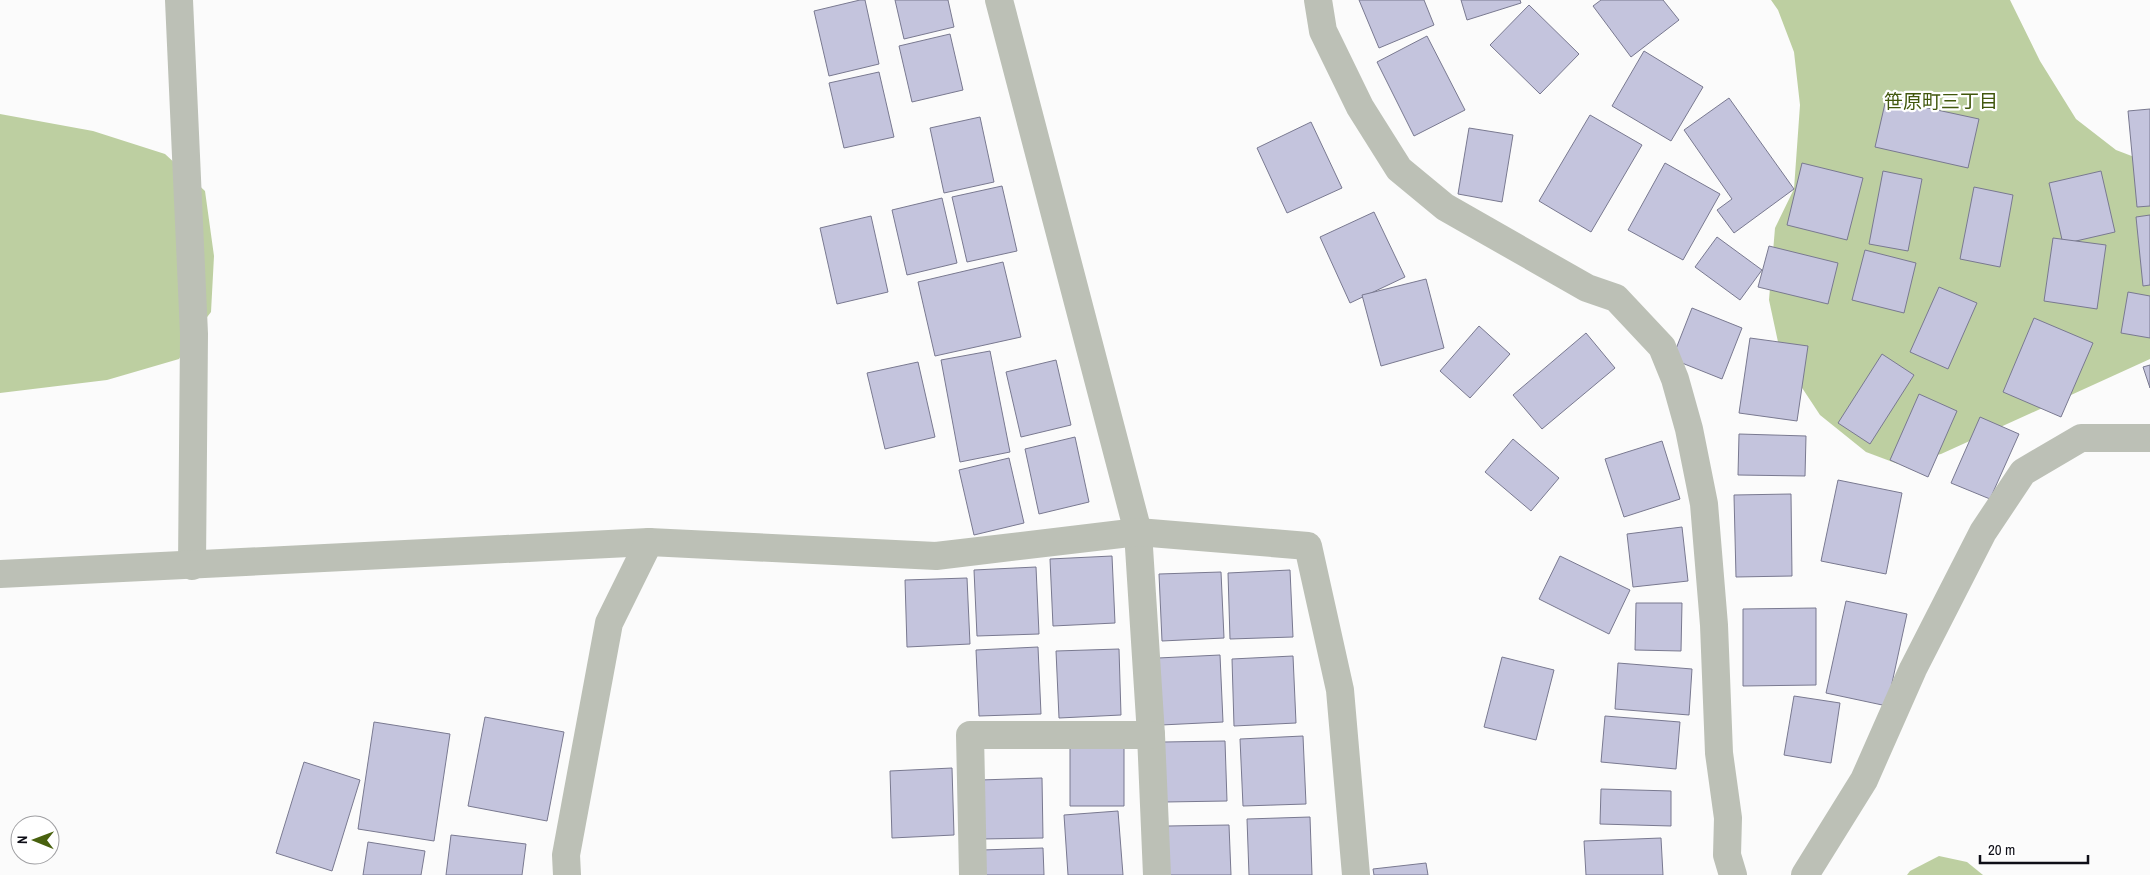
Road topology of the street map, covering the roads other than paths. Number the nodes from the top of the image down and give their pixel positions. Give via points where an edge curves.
1 (179, 0) edge
2 (999, 0) edge
3 (1318, 0) edge
4 (2150, 438) edge
5 (1138, 532) junction
6 (649, 542) junction
7 (192, 566) junction
8 (0, 574) edge
9 (1151, 735) junction
10 (567, 875) edge
11 (973, 875) edge
12 (1157, 875) edge
13 (1356, 875) edge
14 (1733, 875) edge
15 (1805, 875) edge

1 - 7 street via 194,334
2 - 5 street
3 - 14 street via 1323,31 1360,107 1400,169 1445,207 1570,280 1616,298 1662,347 1689,429 1704,504 1714,625 1719,753 1728,818 1727,855
4 - 15 street via 2081,438 2023,472 1983,532 1913,669 1864,780
5 - 6 street via 936,556
5 - 9 street
5 - 13 street via 1308,546 1340,690
6 - 7 street
6 - 10 street via 609,623 566,855
7 - 8 street
9 - 11 street via 970,735
9 - 12 street

